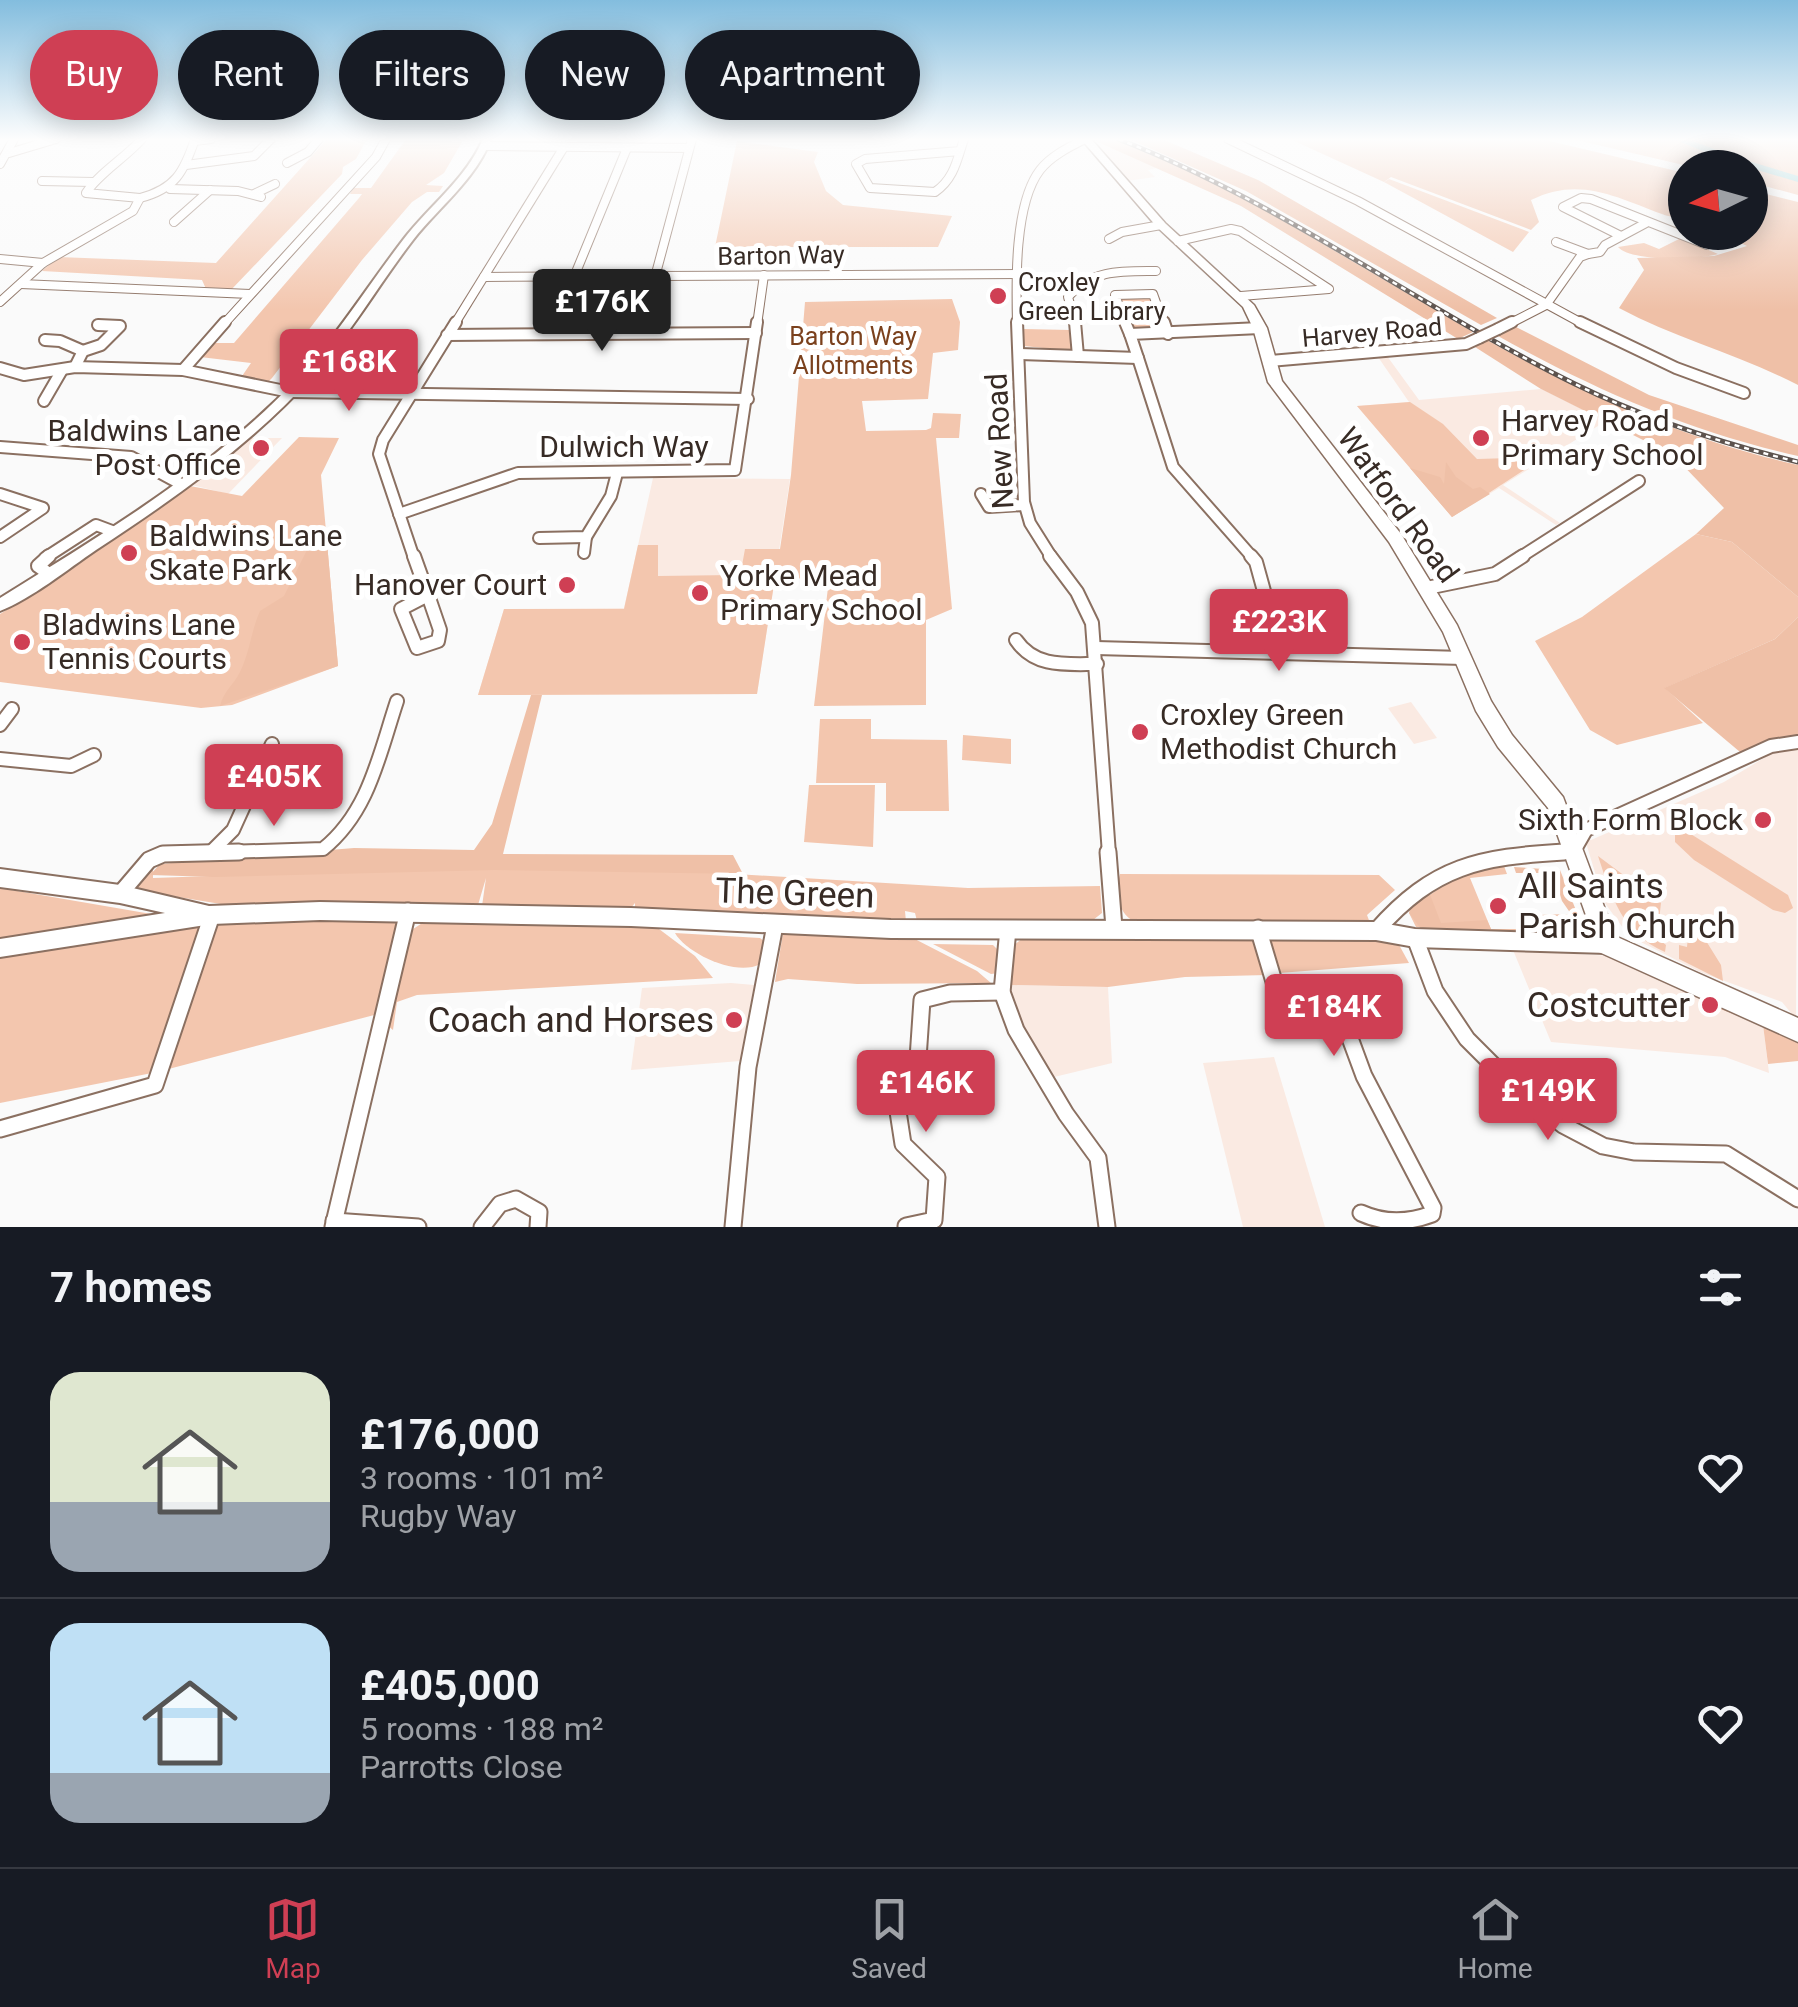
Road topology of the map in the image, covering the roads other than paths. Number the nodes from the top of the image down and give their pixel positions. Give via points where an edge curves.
1 (109, 196) edge
2 (145, 196) edge
3 (203, 196) edge
4 (340, 196) edge
5 (443, 196) edge
6 (534, 196) edge
7 (607, 196) edge
8 (676, 196) edge
9 (1029, 196) edge
10 (1137, 196) edge
11 (1344, 196) edge
12 (140, 198) junction
13 (174, 222) dead end
14 (1646, 223) junction
15 (1162, 225) junction
16 (1668, 231) edge
17 (1621, 236) junction
18 (1109, 239) dead end
19 (1178, 242) junction
20 (1556, 242) dead end
21 (1588, 254) junction
22 (0, 259) edge
23 (43, 263) junction
24 (1156, 271) dead end
25 (1019, 274) junction
26 (764, 275) junction
27 (484, 277) junction
28 (655, 277) junction
29 (574, 278) junction
30 (21, 284) junction
31 (250, 294) junction
32 (1241, 296) junction
33 (0, 302) edge
34 (1546, 306) junction
35 (98, 326) dead end
36 (1260, 328) junction
37 (756, 333) junction
38 (1130, 334) junction
39 (1168, 334) junction
40 (447, 336) junction
41 (44, 340) dead end
42 (83, 351) junction
43 (1020, 354) junction
44 (1078, 356) junction
45 (1138, 358) junction
46 (1269, 362) junction
47 (75, 367) junction
48 (0, 368) edge
49 (62, 370) junction
50 (183, 370) junction
51 (290, 392) junction
52 (1744, 393) dead end
53 (408, 396) junction
54 (748, 398) junction
55 (44, 400) dead end
56 (0, 446) edge
57 (617, 473) junction
58 (179, 482) junction
59 (1639, 482) dead end
60 (0, 494) edge
61 (981, 494) dead end
62 (1024, 505) junction
63 (400, 514) junction
64 (0, 537) edge
65 (586, 537) junction
66 (539, 538) dead end
67 (584, 554) dead end
68 (1427, 588) junction
69 (428, 595) junction
70 (0, 605) edge
71 (1016, 640) dead end
72 (1096, 648) junction
73 (1281, 653) junction
74 (1463, 658) junction
75 (1097, 664) junction
76 (397, 701) dead end
77 (12, 709) dead end
78 (0, 725) edge
79 (1798, 742) edge
80 (272, 744) dead end
81 (94, 754) dead end
82 (0, 759) edge
83 (1574, 851) junction
84 (211, 852) junction
85 (0, 878) edge
86 (120, 894) junction
87 (408, 911) junction
88 (212, 914) junction
89 (775, 925) junction
90 (1114, 928) junction
91 (1258, 928) junction
92 (1008, 929) junction
93 (1376, 931) junction
94 (1414, 938) junction
95 (1607, 944) junction
96 (0, 948) edge
97 (1330, 984) junction
98 (1374, 984) dead end
99 (1002, 992) junction
100 (1798, 1030) edge
101 (0, 1130) edge
102 (1798, 1199) edge
103 (1360, 1213) dead end
104 (333, 1224) edge
105 (906, 1226) edge
106 (418, 1227) edge
107 (482, 1227) edge
108 (538, 1227) edge
109 (733, 1227) edge
110 (1107, 1227) edge

1 - 12 street
2 - 12 street
3 - 13 street
4 - 31 street
5 - 51 street
6 - 27 street
7 - 29 street
8 - 28 street
9 - 25 street, New Road
10 - 15 main road, Watford Road
11 - 34 street
12 - 23 street via 125,218
14 - 16 street
14 - 17 street
14 - 17 street via 1588,198 1563,208
15 - 18 street
15 - 19 main road, Watford Road
17 - 21 street
19 - 32 main road, Watford Road
19 - 32 street via 1240,231 1328,288
20 - 21 street
21 - 34 street, Harvey Road
22 - 23 street
23 - 30 street
24 - 44 street via 1101,273 1068,295
25 - 26 street, Barton Way
25 - 43 street, New Road
26 - 28 street, Barton Way
26 - 37 street
27 - 29 street, Barton Way
27 - 40 street
28 - 29 street, Barton Way
30 - 31 street
30 - 33 street
31 - 50 street
32 - 36 main road, Watford Road
34 - 46 street, Harvey Road, bridge via 1466,344
34 - 52 street via 1651,359
35 - 42 street via 120,326 101,345
36 - 39 street
36 - 46 main road, Watford Road
37 - 40 street
37 - 54 street
38 - 39 street
38 - 39 street via 1115,295 1153,294
38 - 45 street
40 - 53 street
41 - 42 street
42 - 47 street
43 - 44 street
43 - 62 street, New Road
44 - 45 street
45 - 73 street via 1173,468 1256,562
46 - 68 main road, Watford Road via 1280,390
47 - 49 street
47 - 50 street
48 - 49 street via 24,375
49 - 55 street
50 - 51 street
51 - 53 street
51 - 58 street
53 - 54 street
53 - 63 street via 379,454
54 - 57 street, Dulwich Way via 735,470
56 - 58 street via 131,457
57 - 63 street, Dulwich Way via 518,473
57 - 65 street
58 - 70 street
59 - 68 street via 1495,574
60 - 64 street via 43,508
61 - 62 street via 990,507
62 - 72 street, New Road via 1083,599
63 - 69 street
65 - 66 street
65 - 67 street
68 - 74 main road, Watford Road
69 - 69 street via 401,609 417,648 441,635
71 - 75 street via 1042,662
72 - 73 street
72 - 75 street, New Road
73 - 74 street
74 - 83 main road, Watford Road via 1482,706 1556,803
75 - 90 street, New Road
76 - 84 street via 358,811 335,842 323,849
77 - 78 street
79 - 83 street via 1771,746 1586,830
80 - 84 street via 233,830
81 - 82 street via 71,766
83 - 93 street via 1496,856 1447,870 1403,897
83 - 95 main road, Watford Road
84 - 86 street via 149,860
85 - 86 street, The Green
86 - 88 street, The Green
87 - 88 street, The Green
87 - 89 street, The Green
87 - 104 street
88 - 96 street, The Green
88 - 101 street via 155,1085
89 - 92 street, The Green
89 - 109 street via 748,1067
90 - 91 street, The Green
90 - 92 street, The Green
91 - 93 street, The Green
91 - 97 street via 1275,984
92 - 99 street
93 - 94 street, The Green
94 - 95 street, The Green
94 - 102 street via 1435,991 1467,1040 1564,1126 1603,1146 1634,1152 1726,1154
95 - 100 main road
97 - 98 street
97 - 103 street via 1374,1098 1433,1208 1422,1218 1384,1221
99 - 105 street via 922,1000 917,1074 898,1105 903,1144 937,1177 934,1220
99 - 110 street via 1016,1030 1098,1158
104 - 106 street
107 - 108 street via 500,1203 515,1197 530,1200 539,1212

